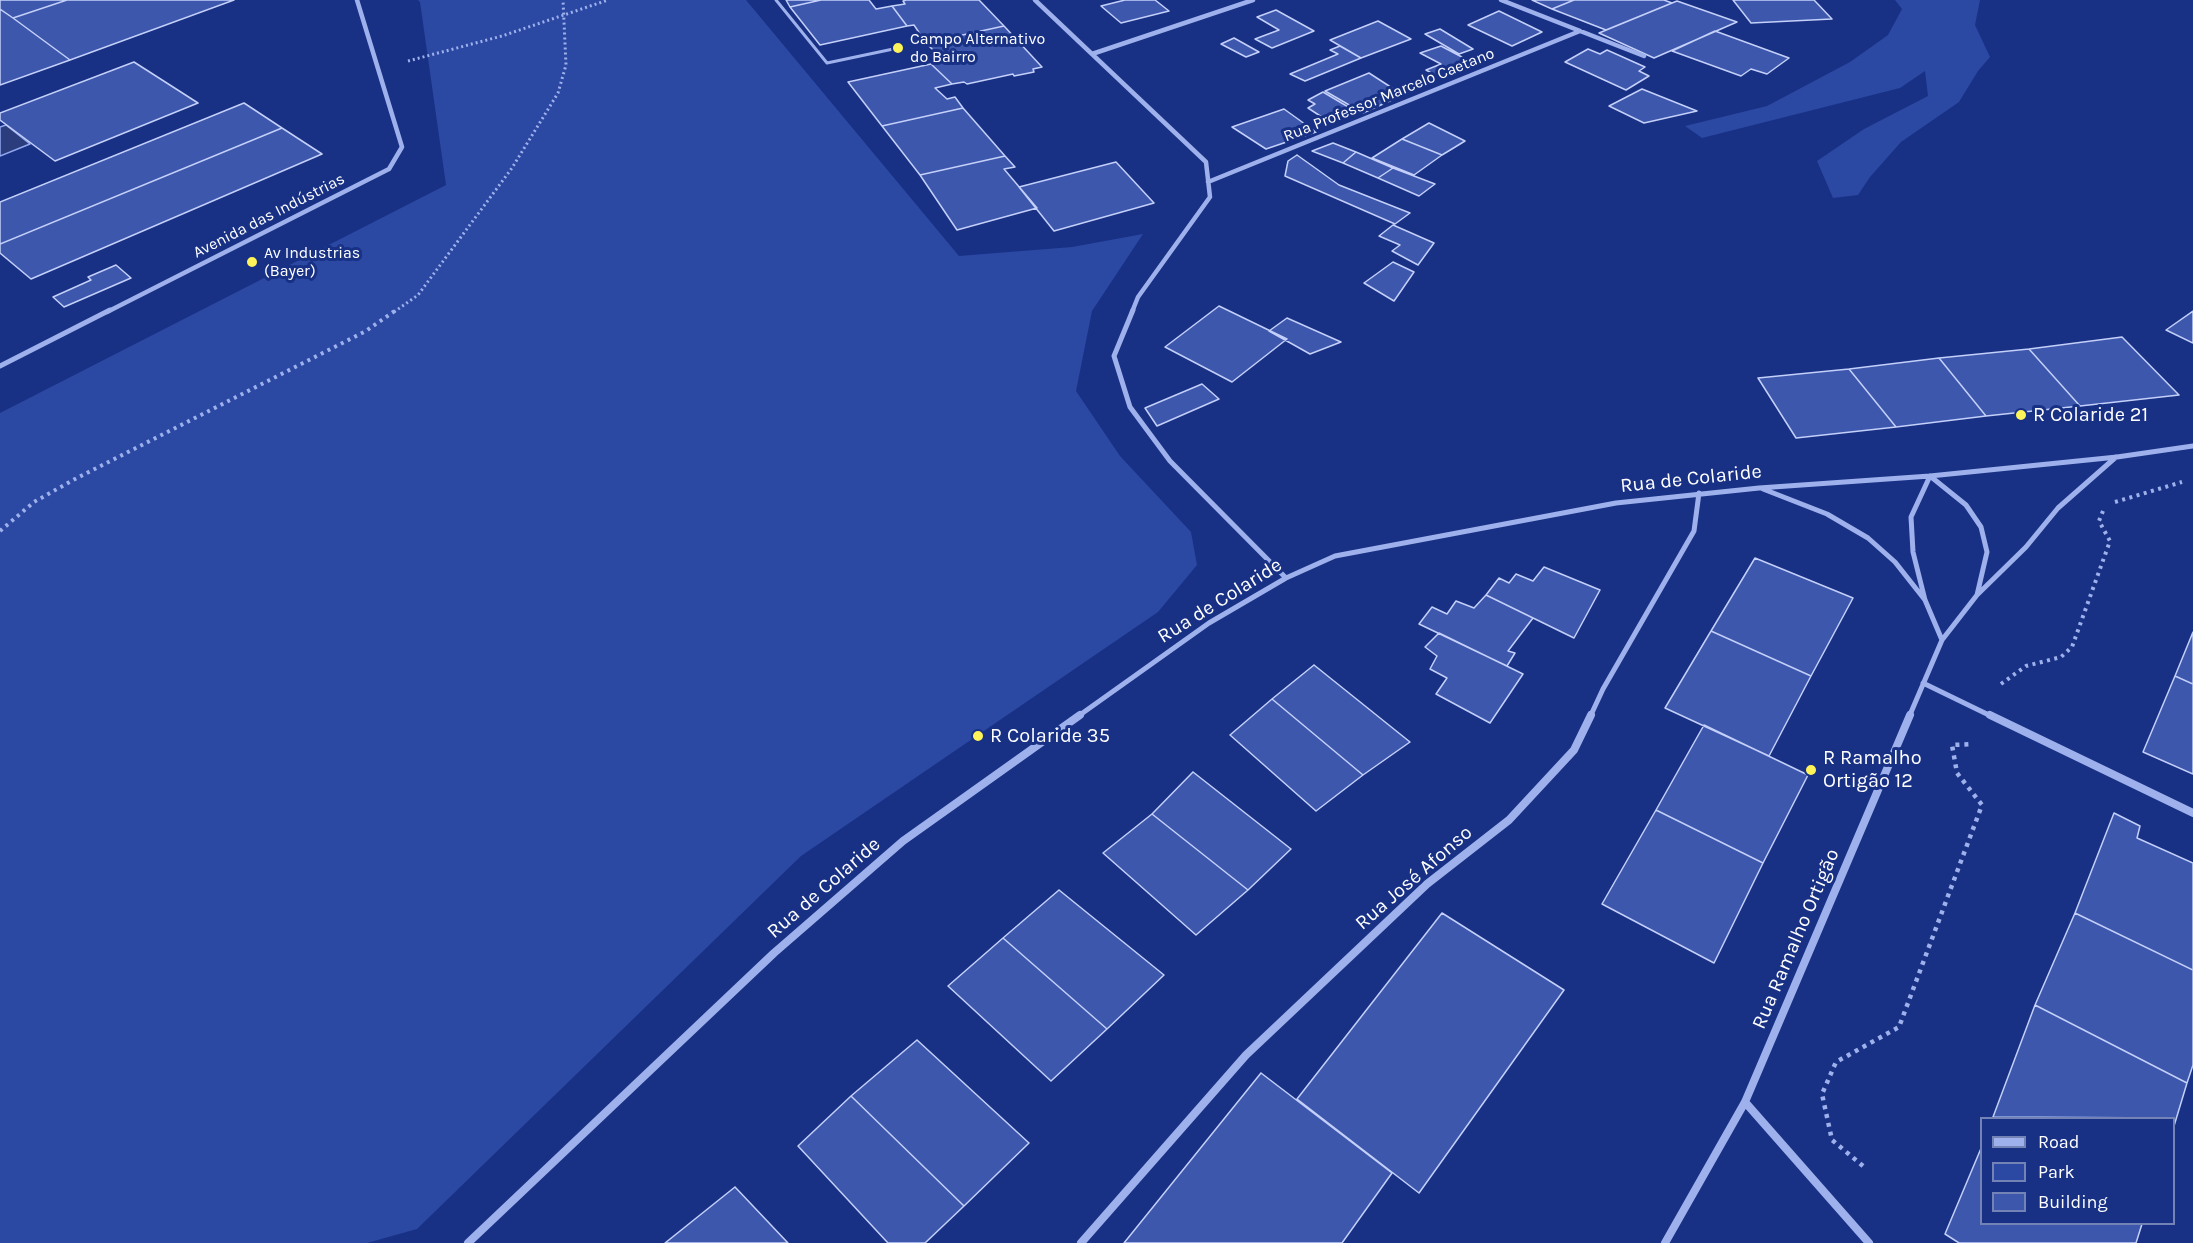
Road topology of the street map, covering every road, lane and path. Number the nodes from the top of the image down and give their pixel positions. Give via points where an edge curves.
1 (357, 0) edge
2 (563, 0) edge
3 (608, 0) edge
4 (776, 0) edge
5 (1035, 0) edge
6 (1253, 0) edge
7 (1501, 0) edge
8 (565, 15) junction
9 (1580, 31) junction
10 (898, 48) dead end
11 (1092, 54) junction
12 (1644, 57) dead end
13 (381, 74) junction
14 (1208, 182) junction
15 (0, 366) edge
16 (2193, 446) edge
17 (2117, 457) junction
18 (1930, 476) junction
19 (2184, 481) dead end
20 (1759, 488) junction
21 (1700, 493) junction
22 (0, 531) edge
23 (1286, 578) junction
24 (1977, 595) junction
25 (1925, 600) junction
26 (1942, 640) junction
27 (1923, 683) junction
28 (2001, 684) dead end
29 (1972, 744) dead end
30 (2193, 813) edge
31 (1745, 1102) junction
32 (1863, 1166) dead end
33 (468, 1243) edge
34 (1081, 1243) edge
35 (1665, 1243) edge
36 (1869, 1243) edge

1 - 13 street, Avenida das Indústrias
2 - 8 path
3 - 8 path
4 - 10 lane via 827,63
5 - 11 street
6 - 11 street
7 - 9 street
8 - 13 path via 410,60
8 - 22 path via 566,65 558,93 512,168 418,295 366,331 34,502
9 - 12 street
9 - 14 street, Rua Professor Marcelo Caetano
11 - 14 street via 1206,162
13 - 15 street, Avenida das Indústrias via 402,147 389,169
14 - 23 street via 1210,197 1137,297 1114,356 1130,407 1170,461
16 - 17 street, Rua de Colaride
17 - 18 street, Rua de Colaride
17 - 24 street, Rua Ramalho Ortigão via 2058,508 2026,547
18 - 20 street, Rua de Colaride
18 - 24 street, Rua Ramalho Ortigão via 1966,505 1981,527 1987,552
18 - 25 street via 1911,517 1913,552
19 - 28 path via 2106,505 2099,521 2110,541 2072,647 2061,657 2026,666
20 - 21 street, Rua de Colaride
20 - 25 street via 1827,514 1868,538 1895,562
21 - 23 street, Rua de Colaride via 1616,503 1335,556
21 - 34 street, Rua José Afonso via 1694,531 1603,688 1574,750 1509,820 1427,884 1246,1054
23 - 33 street, Rua de Colaride via 1209,622 903,841 766,961
24 - 26 street, Rua Ramalho Ortigão
25 - 26 street
26 - 27 street, Rua Ramalho Ortigão
27 - 30 street
27 - 31 street, Rua Ramalho Ortigão
29 - 32 path via 1952,746 1957,774 1982,805 1899,1027 1836,1062 1822,1094 1832,1140
31 - 35 street, Rua Ramalho Ortigão
31 - 36 street

